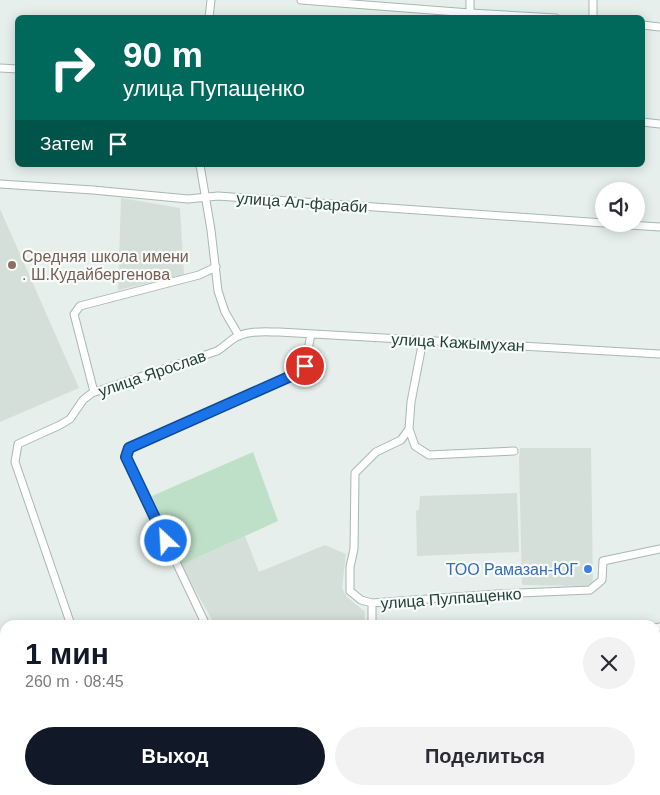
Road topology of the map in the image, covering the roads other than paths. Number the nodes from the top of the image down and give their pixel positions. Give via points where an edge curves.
1 (211, 0) edge
2 (301, 0) edge
3 (470, 0) edge
4 (593, 0) edge
5 (470, 13) junction
6 (210, 15) edge
7 (504, 15) edge
8 (593, 15) edge
9 (645, 25) edge
10 (660, 26) edge
11 (0, 68) edge
12 (15, 69) edge
13 (645, 122) edge
14 (660, 124) edge
15 (200, 167) edge
16 (0, 184) edge
17 (206, 197) junction
18 (595, 222) edge
19 (645, 226) edge
20 (660, 227) edge
21 (216, 267) junction
22 (256, 333) joint
23 (311, 334) junction
24 (239, 336) junction
25 (423, 340) junction
26 (660, 354) edge
27 (94, 392) junction
28 (409, 428) junction
29 (514, 452) dead end
30 (660, 549) edge
31 (372, 603) junction
32 (69, 620) edge
33 (204, 620) edge
34 (372, 620) edge

1 - 6 street
2 - 5 street
3 - 5 street
4 - 8 street
5 - 7 street
9 - 10 street
11 - 12 street
13 - 14 street
15 - 17 street
16 - 17 street, улица Ал-фараби via 188,199
17 - 18 street, улица Ал-фараби
17 - 21 street
19 - 20 street
21 - 24 street via 218,291 225,312
21 - 27 street via 199,275 80,306 74,314
22 - 23 street, улица Кажымухан
22 - 24 street, улица Ярослав
23 - 25 street, улица Кажымухан
23 - 33 street via 305,366 300,372 129,448 126,457
24 - 27 street, улица Ярослав via 217,351
25 - 26 street, улица Кажымухан
25 - 28 street
27 - 32 street, улица Ярослав via 83,400 70,419 18,444 15,462
28 - 29 street via 415,446 429,455
28 - 31 street, улица Пулпащенко via 401,440 376,452 354,473 354,549 350,591 361,600
30 - 31 street, улица Пулпащенко via 603,560 602,580 590,590
31 - 34 street

